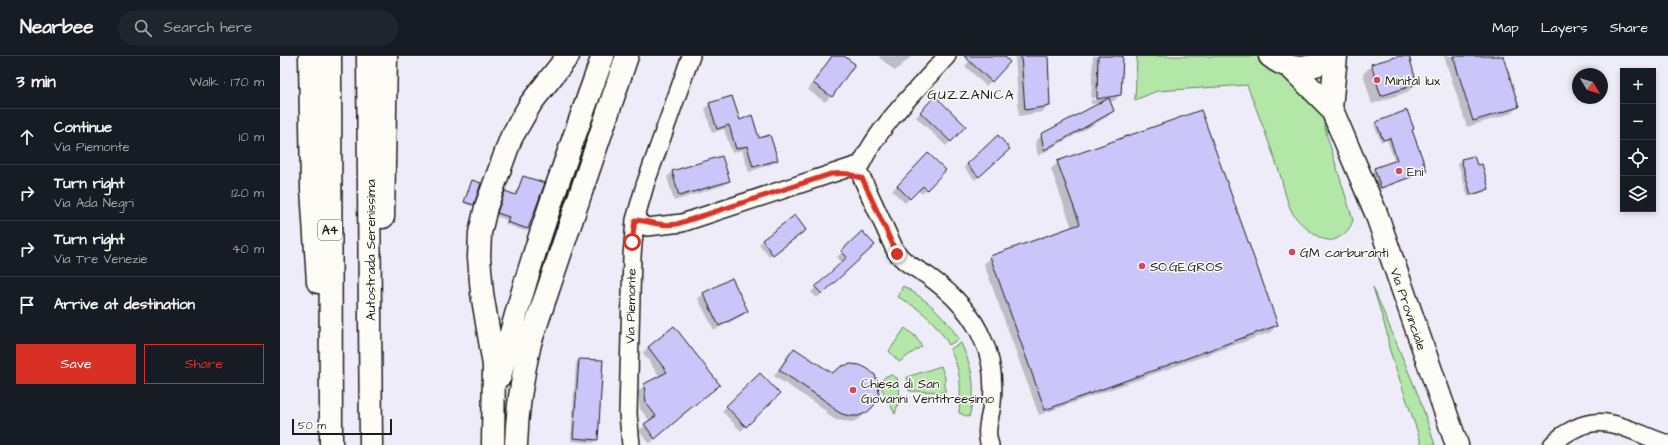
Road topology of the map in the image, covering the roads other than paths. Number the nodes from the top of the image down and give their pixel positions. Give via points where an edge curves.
1 (310, 56) edge
2 (330, 56) edge
3 (368, 56) edge
4 (386, 56) edge
5 (568, 56) edge
6 (603, 56) edge
7 (627, 56) edge
8 (691, 56) edge
9 (947, 56) edge
10 (1336, 56) edge
11 (1280, 61) edge
12 (1331, 108) junction
13 (858, 171) junction
14 (635, 220) junction
15 (370, 351) junction
16 (493, 403) junction
17 (331, 405) junction
18 (1458, 444) edge
19 (1668, 444) edge
20 (331, 445) edge
21 (371, 445) edge
22 (483, 445) edge
23 (493, 445) edge
24 (516, 445) edge
25 (631, 445) edge
26 (990, 445) edge
27 (1552, 445) edge

1 - 17 main road via 314,231
2 - 17 main road, A4
3 - 15 main road, Autostrada Serenissima
4 - 15 main road via 383,227
5 - 16 main road via 534,99 516,129 503,158 483,221 480,266 494,365
6 - 16 main road via 537,244
7 - 24 main road via 530,343 522,379
8 - 14 street, Via Piemonte
9 - 13 street via 885,126 870,147
10 - 11 main road, Via Provinciale via 1319,65 1302,68
10 - 12 main road, Via Provinciale
11 - 12 main road, Via Provinciale
12 - 18 main road, Via Provinciale via 1376,213
13 - 14 street via 831,174 682,223 647,227
13 - 26 street via 900,257 955,297 979,330 986,346 992,378 992,404 987,435
14 - 25 street, Via Piemonte via 628,414
15 - 21 main road, Autostrada Serenissima
16 - 22 main road
16 - 23 main road
17 - 20 main road, A4
19 - 27 street via 1627,427 1597,421 1559,437

